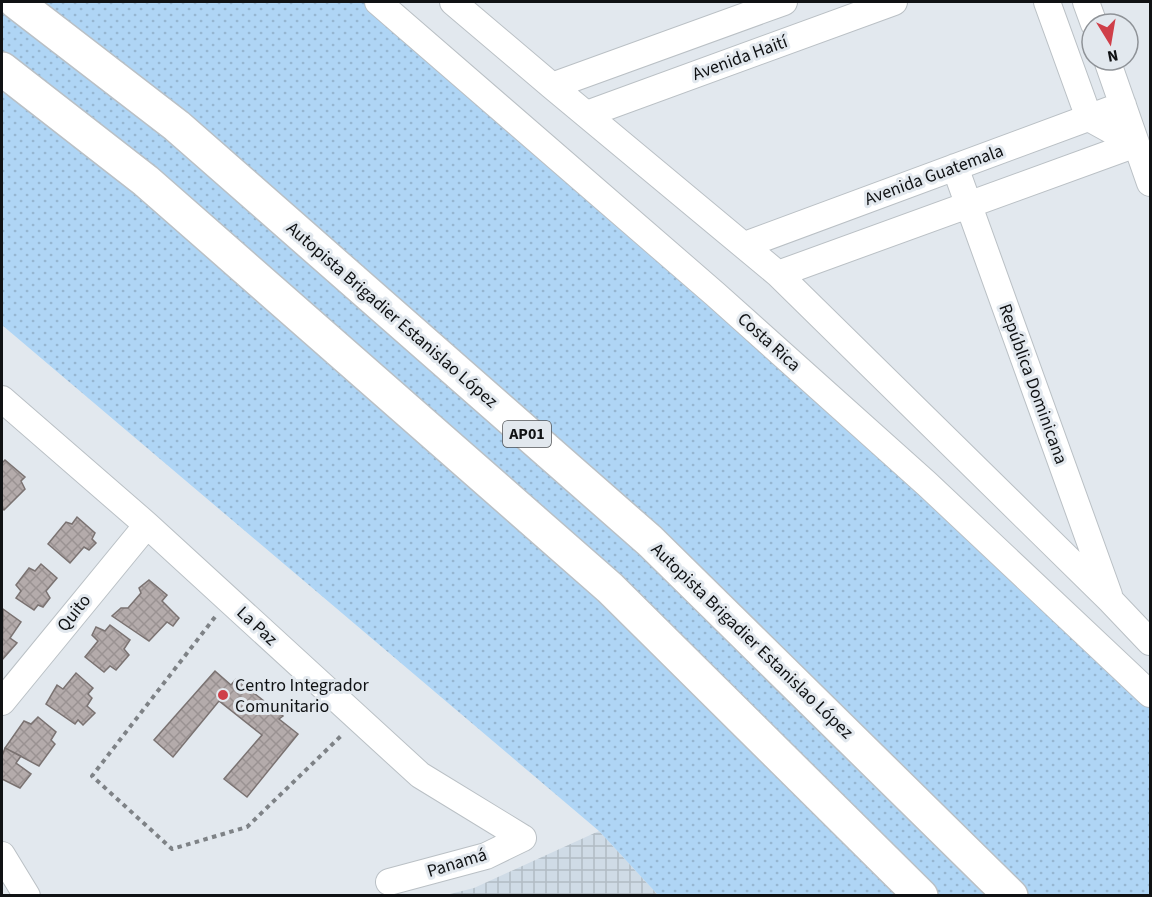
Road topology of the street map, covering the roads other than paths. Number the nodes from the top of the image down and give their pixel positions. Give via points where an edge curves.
1 (16, 2) edge
2 (378, 2) edge
3 (453, 2) edge
4 (784, 2) edge
5 (894, 2) edge
6 (1047, 2) edge
7 (2, 69) edge
8 (1111, 72) edge
9 (552, 86) junction
10 (1123, 105) junction
11 (587, 114) junction
12 (1089, 118) junction
13 (1136, 144) junction
14 (955, 167) junction
15 (1150, 183) edge
16 (968, 205) junction
17 (745, 244) junction
18 (778, 274) junction
19 (5, 409) edge
20 (147, 525) junction
21 (1111, 601) junction
22 (1150, 642) edge
23 (1148, 687) edge
24 (2, 702) edge
25 (523, 838) joint
26 (2, 855) edge
27 (389, 882) dead end
28 (27, 896) edge
29 (921, 896) edge
30 (1011, 896) edge

1 - 30 highway, Autopista Brigadier Estanislao López / AP01 via 177,126 650,541
2 - 23 street, Costa Rica via 715,294
3 - 9 street
4 - 9 street
5 - 11 street, Avenida Haití
6 - 12 street
7 - 29 highway via 146,181 610,588
8 - 10 street
9 - 11 street
10 - 12 street, Avenida Guatemala
10 - 13 street
11 - 17 street
12 - 13 street
12 - 14 street, Avenida Guatemala
13 - 15 street
13 - 16 street
14 - 16 street, República Dominicana
14 - 17 street, Avenida Guatemala
16 - 18 street
16 - 21 street, República Dominicana
17 - 18 street
18 - 21 street
19 - 20 street, La Paz
20 - 24 street, Quito
20 - 25 street, La Paz via 420,775
21 - 22 street
25 - 27 street, Panamá via 486,856
26 - 28 street

